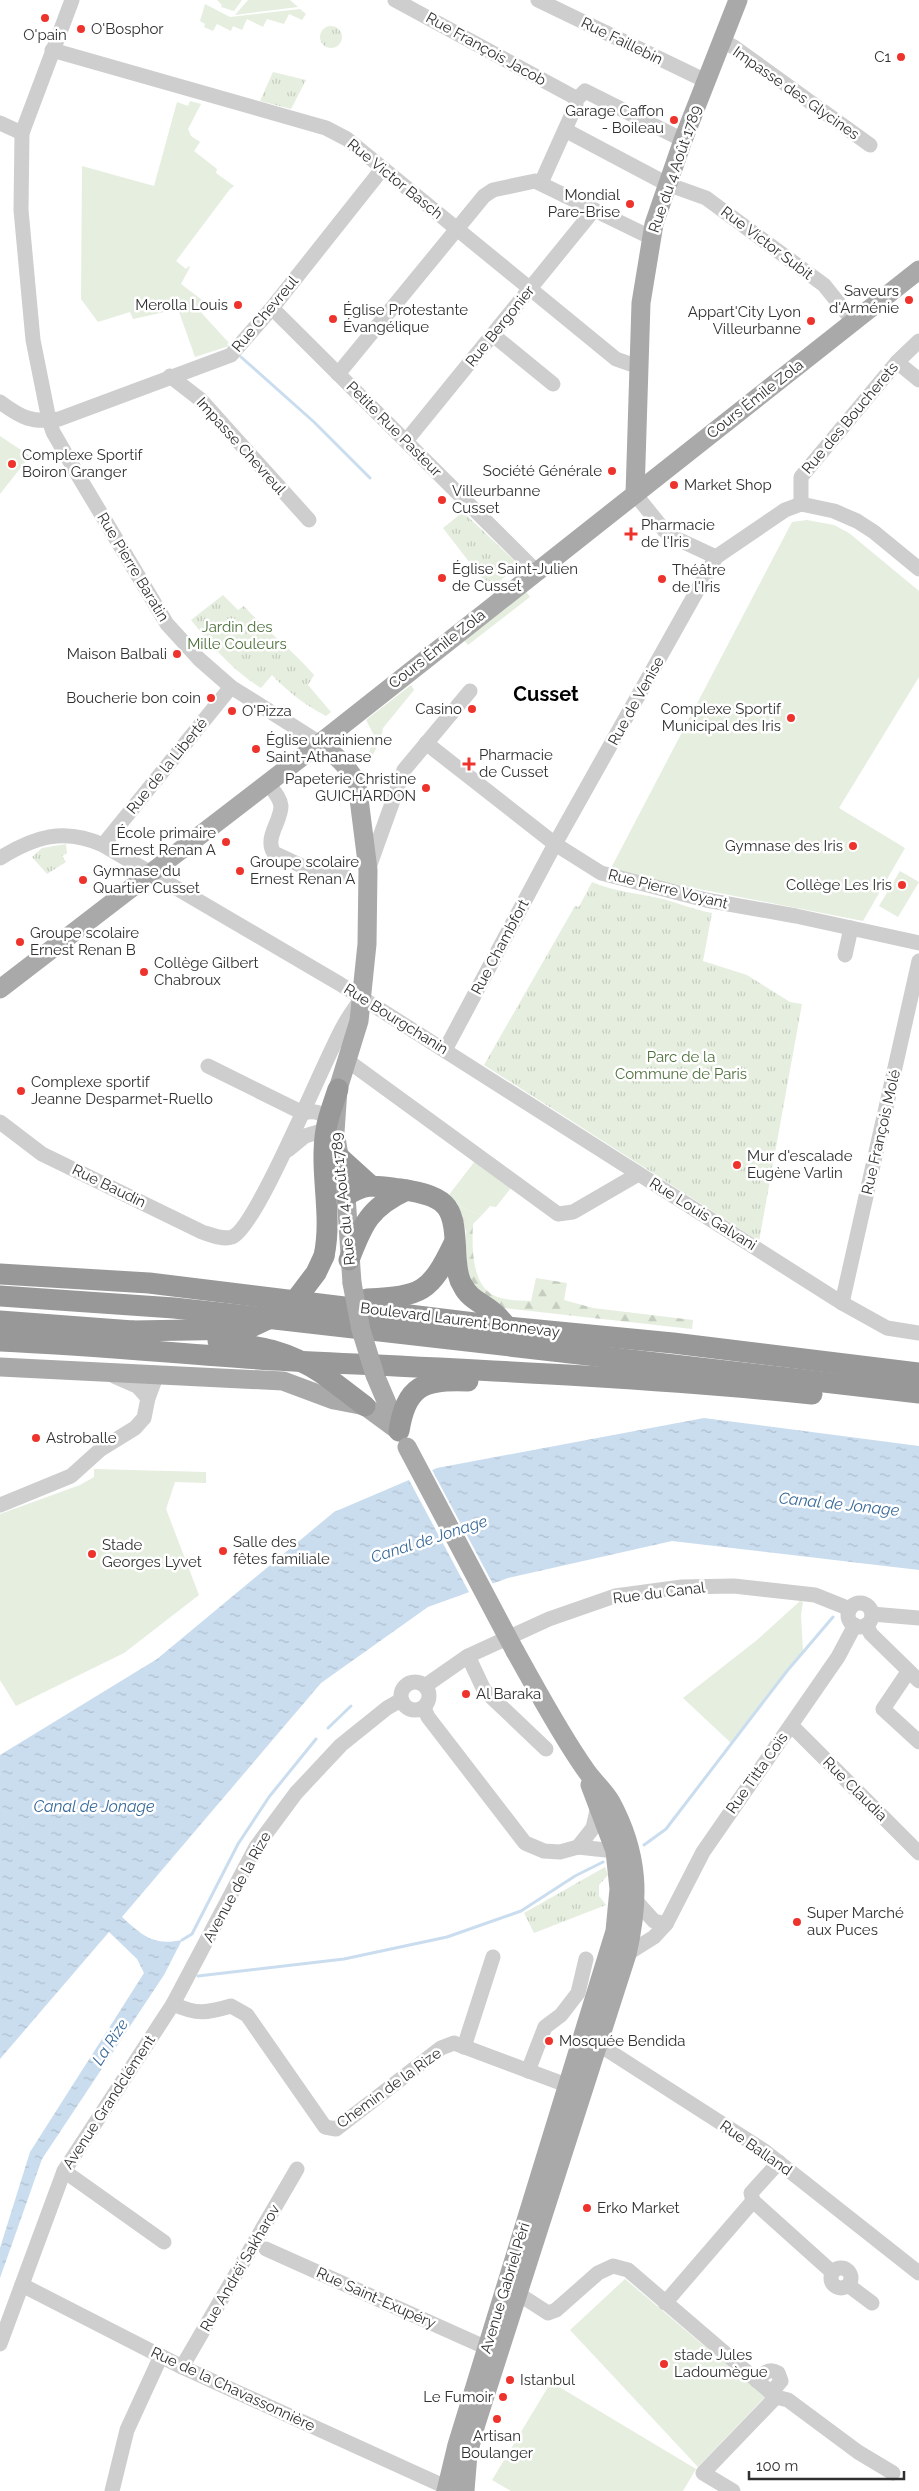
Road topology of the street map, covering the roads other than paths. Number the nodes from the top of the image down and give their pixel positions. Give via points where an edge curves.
1 (72, 0) edge
2 (395, 0) edge
3 (538, 0) edge
4 (738, 0) edge
5 (722, 41) junction
6 (52, 50) junction
7 (706, 81) junction
8 (576, 100) junction
9 (0, 123) edge
10 (565, 130) junction
11 (22, 133) junction
12 (683, 140) junction
13 (870, 145) dead end
14 (383, 168) junction
15 (541, 183) junction
16 (667, 184) junction
17 (593, 210) junction
18 (457, 230) junction
19 (652, 238) junction
20 (919, 270) edge
21 (530, 289) junction
22 (272, 308) junction
23 (853, 321) junction
24 (493, 335) junction
25 (919, 341) edge
26 (897, 362) junction
27 (639, 367) junction
28 (338, 374) junction
29 (170, 376) junction
30 (919, 380) edge
31 (553, 384) dead end
32 (0, 402) edge
33 (49, 420) junction
34 (406, 441) junction
35 (635, 494) junction
36 (801, 504) junction
37 (309, 520) dead end
38 (716, 557) junction
39 (919, 569) edge
40 (536, 572) junction
41 (231, 687) junction
42 (470, 691) dead end
43 (320, 743) junction
44 (426, 743) junction
45 (267, 782) junction
46 (555, 844) junction
47 (103, 845) junction
48 (0, 858) edge
49 (368, 870) junction
50 (150, 873) junction
51 (347, 877) dead end
52 (850, 928) junction
53 (919, 943) edge
54 (846, 955) dead end
55 (919, 961) edge
56 (0, 989) edge
57 (362, 998) junction
58 (445, 1050) junction
59 (348, 1062) junction
60 (208, 1066) dead end
61 (338, 1089) junction
62 (0, 1122) edge
63 (302, 1124) junction
64 (327, 1125) junction
65 (338, 1156) junction
66 (637, 1172) junction
67 (370, 1185) junction
68 (407, 1190) junction
69 (346, 1196) junction
70 (456, 1241) junction
71 (349, 1260) junction
72 (0, 1274) edge
73 (0, 1296) edge
74 (842, 1303) junction
75 (339, 1305) junction
76 (0, 1321) edge
77 (507, 1327) junction
78 (133, 1331) junction
79 (919, 1333) edge
80 (0, 1341) edge
81 (0, 1351) edge
82 (0, 1367) edge
83 (331, 1368) junction
84 (97, 1372) junction
85 (157, 1374) junction
86 (919, 1374) edge
87 (638, 1379) junction
88 (919, 1392) edge
89 (919, 1397) edge
90 (148, 1398) junction
91 (365, 1406) junction
92 (403, 1439) junction
93 (0, 1505) edge
94 (850, 1609) junction
95 (919, 1618) edge
96 (864, 1621) junction
97 (468, 1656) junction
98 (914, 1676) edge
99 (425, 1686) junction
100 (401, 1700) junction
101 (424, 1708) junction
102 (791, 1726) junction
103 (919, 1742) edge
104 (546, 1750) dead end
105 (585, 1770) junction
106 (598, 1806) junction
107 (578, 1847) junction
108 (621, 1853) junction
109 (919, 1853) edge
110 (636, 1901) junction
111 (666, 1924) junction
112 (627, 1954) junction
113 (493, 1957) dead end
114 (586, 1959) dead end
115 (173, 2004) junction
116 (590, 2041) junction
117 (464, 2047) junction
118 (528, 2071) junction
119 (569, 2086) junction
120 (563, 2152) junction
121 (778, 2162) junction
122 (297, 2169) dead end
123 (64, 2171) junction
124 (752, 2201) junction
125 (164, 2242) dead end
126 (266, 2249) dead end
127 (919, 2273) edge
128 (22, 2285) junction
129 (518, 2293) junction
130 (665, 2303) junction
131 (872, 2304) dead end
132 (0, 2344) edge
133 (487, 2348) junction
134 (161, 2356) junction
135 (182, 2367) junction
136 (774, 2395) junction
137 (893, 2473) dead end
138 (446, 2490) edge
139 (112, 2491) edge
140 (465, 2491) edge
141 (733, 2491) edge

1 - 6 street, Rue Pierre Baratin
2 - 8 street, Rue François Jacob
3 - 7 street, Rue Faillebin
4 - 5 main road, Rue du 4 Août 1789
5 - 7 main road, Rue du 4 Août 1789
5 - 13 street, Impasse des Glycines
6 - 11 street, Rue Pierre Baratin
6 - 14 street, Rue Victor Basch via 326,128 347,139
7 - 12 main road, Rue du 4 Août 1789
8 - 10 street
8 - 12 street via 585,91
9 - 11 street
10 - 15 street
10 - 16 street, Rue Victor Subit
11 - 33 street, Rue Pierre Baratin via 21,210 33,340
12 - 16 main road, Rue du 4 Août 1789
14 - 18 street, Rue Victor Basch
14 - 22 street, Rue Chevreul
15 - 17 street
15 - 18 street via 535,181 493,190 484,196
16 - 19 main road, Rue du 4 Août 1789
16 - 23 street, Rue Victor Subit via 706,198 722,209 824,285
17 - 19 street
17 - 21 street, Rue Bergonier
18 - 21 street, Rue Victor Basch
18 - 28 street
19 - 27 main road, Rue du 4 Août 1789 via 641,303
20 - 23 main road, Cours Émile Zola
21 - 24 street, Rue Bergonier
21 - 27 street, Rue Victor Basch via 616,359
22 - 28 street, Petite Rue Pasteur
22 - 29 street, Rue Chevreul via 231,355
23 - 35 main road, Cours Émile Zola
24 - 31 street
24 - 34 street, Rue Bergonier
25 - 26 street, Rue des Boucherets
26 - 30 street
26 - 36 street, Rue des Boucherets via 800,477
27 - 35 main road, Rue du 4 Août 1789
28 - 34 street, Petite Rue Pasteur
29 - 33 street, Rue Chevreul
29 - 37 street, Impasse Chevreul via 201,400
32 - 33 street via 23,418
33 - 41 street, Rue Pierre Baratin via 161,616 199,659
34 - 40 street, Petite Rue Pasteur
35 - 38 street via 664,530
35 - 40 main road, Cours Émile Zola
36 - 38 street via 785,510
36 - 39 street via 834,511 857,521
38 - 46 street, Rue de Venise
40 - 43 main road, Cours Émile Zola
41 - 43 street, Rue Pierre Baratin
41 - 47 street, Rue de la Liberté
42 - 44 street, Rue du 4 Août 1789
43 - 45 main road, Cours Émile Zola
43 - 49 main road, Rue Pierre Baratin via 342,761 357,783
44 - 46 street, Rue Pierre Voyant
44 - 49 street, Rue du 4 Août 1789 via 404,770
45 - 50 main road, Cours Émile Zola
45 - 51 street via 281,806 270,840 274,853 321,875
46 - 52 street, Rue Pierre Voyant via 582,863 618,878 706,900
46 - 58 street, Rue Chambfort
47 - 48 street, Rue Bourgchanin via 71,836 47,837 27,842
47 - 50 street, Rue Bourgchanin
49 - 57 main road, Rue du 4 Août 1789
50 - 56 main road, Cours Émile Zola
50 - 57 street, Rue Bourgchanin
52 - 53 street, Rue Pierre Voyant
52 - 54 street
55 - 74 street, Rue François Molé
57 - 58 street, Rue Bourgchanin
57 - 59 main road, Rue du 4 Août 1789
57 - 63 street via 344,1024
58 - 66 street, Rue Bourgchanin
59 - 61 main road, Rue du 4 Août 1789
59 - 66 street, Rue Louis Galvani via 558,1214 573,1212
60 - 63 street
61 - 64 highway
61 - 65 main road, Rue du 4 Août 1789 via 335,1132
62 - 63 street, Rue Baudin via 42,1154 202,1232 224,1238 232,1237 243,1227
63 - 64 street
63 - 64 street via 312,1111 321,1113
64 - 78 highway, bridge via 324,1160 328,1235 316,1274 294,1302 280,1313 247,1329
65 - 67 highway
65 - 69 main road, Rue du 4 Août 1789
66 - 74 street, Rue Louis Galvani
67 - 68 highway
67 - 69 highway
68 - 70 highway via 432,1196 445,1206 455,1222
68 - 71 highway via 373,1210 360,1231
69 - 71 main road, Rue du 4 Août 1789
70 - 75 highway via 439,1274 423,1290
70 - 77 highway via 457,1266 463,1288
71 - 92 main road, Rue du 4 Août 1789, bridge via 361,1330 375,1374
72 - 75 highway, Boulevard Laurent Bonnevay via 149,1283
73 - 88 highway, Boulevard Laurent Bonnevay via 248,1316
74 - 79 street, Rue Louis Galvani via 887,1328
75 - 77 highway, Boulevard Laurent Bonnevay
76 - 78 highway
77 - 86 highway, Boulevard Laurent Bonnevay via 673,1343
78 - 83 highway, bridge via 276,1350
80 - 83 highway
81 - 83 highway
82 - 84 main road
83 - 87 highway
83 - 91 highway
84 - 85 main road
84 - 90 street via 120,1377 137,1386
85 - 90 street
85 - 91 main road via 283,1381 334,1400
87 - 89 highway via 889,1402
87 - 92 highway via 618,1386 449,1380 419,1387 409,1397 402,1414
90 - 93 street via 144,1418 135,1428 101,1449 71,1476
91 - 92 main road
92 - 105 main road, Rue du 4 Août 1789, bridge via 515,1650
94 - 96 street via 850,1621
94 - 96 street, Rue du Canal via 860,1603 870,1608
94 - 97 street, Rue du Canal via 815,1596 734,1586 682,1587 615,1596 549,1619
95 - 96 street
96 - 98 street via 871,1634
96 - 102 street, Rue Titta Coïs
97 - 99 street, Rue du Canal
97 - 104 street via 484,1690
98 - 103 street via 884,1709
99 - 100 street via 417,1682 408,1684 402,1691
99 - 101 street via 430,1695
100 - 101 street via 410,1710
100 - 115 street, Avenue de la Rize via 341,1745 296,1793 256,1847
101 - 107 street via 525,1843 544,1851 560,1852
102 - 109 street, Rue Claudia
102 - 111 street, Rue Titta Coïs via 703,1852
105 - 106 main road
105 - 108 main road via 610,1801
106 - 107 street via 593,1828
106 - 108 main road
107 - 108 street
108 - 110 main road, Avenue Gabriel Péri via 635,1868
108 - 116 main road, Avenue Gabriel Péri via 615,1931
110 - 111 street via 654,1921
110 - 112 main road, Avenue Gabriel Péri
111 - 112 street, Rue Titta Coïs
112 - 116 main road, Avenue Gabriel Péri
113 - 117 street
114 - 118 street via 578,1993 561,2015 545,2027
115 - 117 street, Chemin de la Rize via 187,2011 206,2014 231,2006 246,2015 325,2127 336,2129 441,2048 454,2043
115 - 123 street, Avenue Grandclément
116 - 119 main road, Avenue Gabriel Péri
116 - 120 main road, Avenue Gabriel Péri
116 - 121 street, Rue Balland
117 - 118 street, Chemin de la Rize
118 - 119 street, Chemin de la Rize
119 - 120 main road, Avenue Gabriel Péri via 574,2095 561,2137
119 - 133 main road, Avenue Gabriel Péri
120 - 129 main road, Avenue Gabriel Péri
121 - 124 street via 751,2193
121 - 127 street, Rue Balland
122 - 135 street, Rue Andréï Sakharov
123 - 125 street
123 - 128 street, Avenue Grandclément
124 - 130 street
124 - 131 street via 832,2272 840,2268 846,2270 851,2278 848,2285
126 - 133 street, Rue Saint-Exupéry
128 - 132 street, Avenue Grandclément
128 - 134 street, Rue de la Chavassonnière
129 - 130 street via 548,2313 613,2266 628,2270
129 - 140 main road, Avenue Gabriel Péri via 476,2424 468,2454
130 - 136 street
133 - 138 main road, Avenue Gabriel Péri
134 - 135 street, Rue de la Chavassonnière
134 - 139 street via 127,2430
135 - 138 street, Rue de la Chavassonnière
136 - 137 street via 788,2400 858,2452
136 - 141 street via 703,2473

